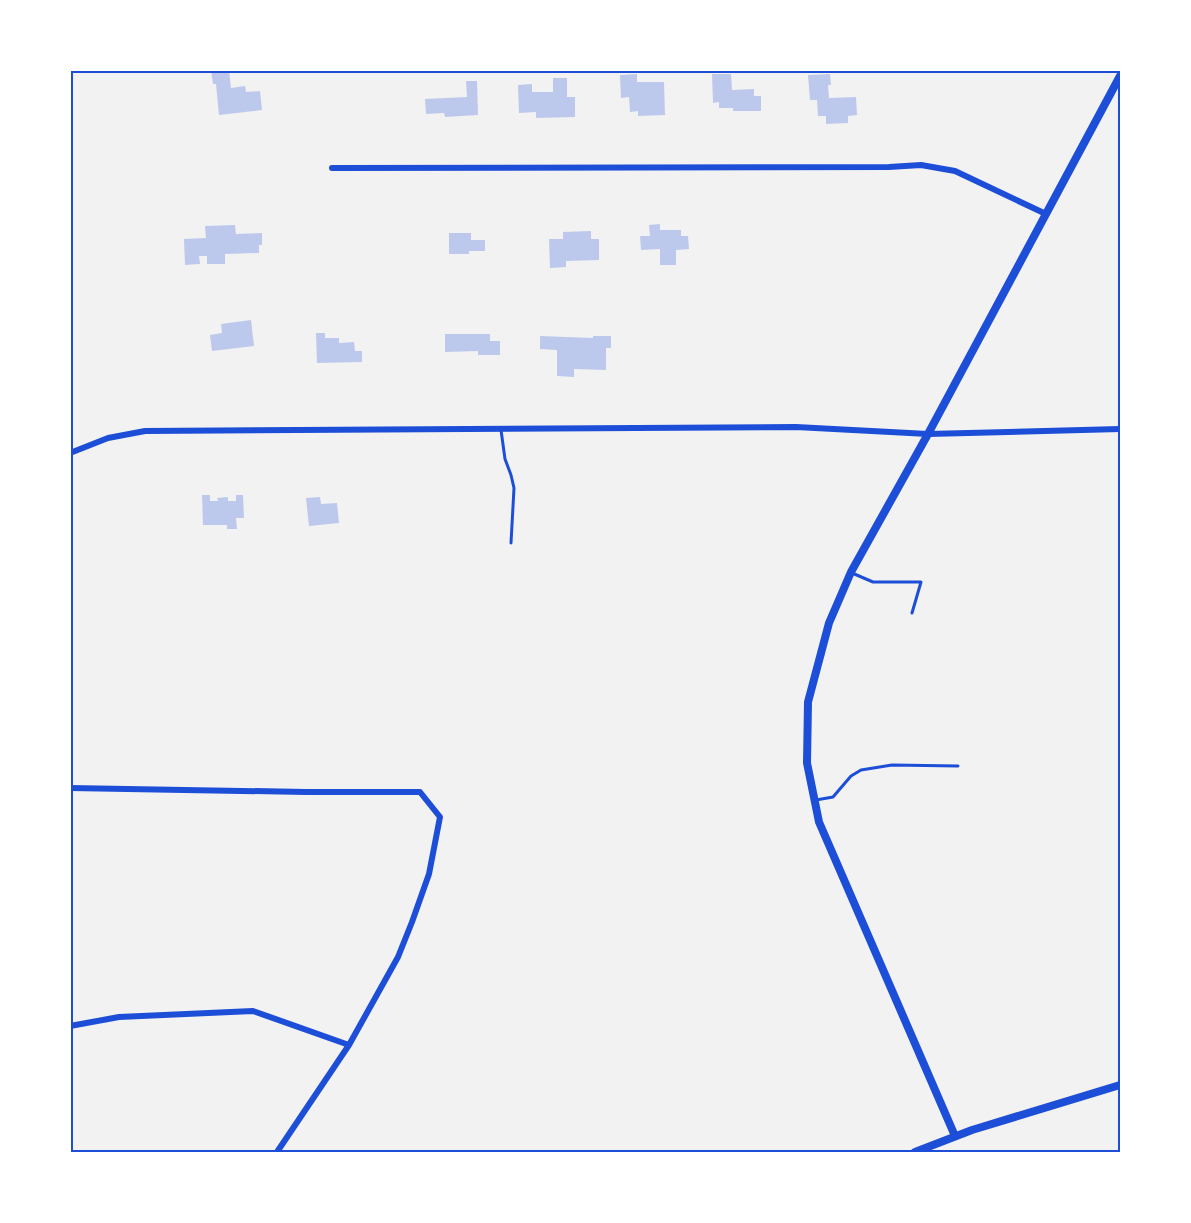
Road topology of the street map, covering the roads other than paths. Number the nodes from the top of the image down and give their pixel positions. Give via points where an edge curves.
1 (1120, 76) edge
2 (332, 168) dead end
3 (1046, 214) junction
4 (501, 429) junction
5 (1120, 429) edge
6 (928, 434) junction
7 (70, 453) edge
8 (511, 543) dead end
9 (851, 572) junction
10 (912, 612) dead end
11 (958, 766) dead end
12 (70, 788) edge
13 (814, 801) junction
14 (70, 1026) edge
15 (349, 1046) junction
16 (1120, 1085) edge
17 (955, 1136) junction
18 (277, 1152) edge
19 (915, 1152) edge

1 - 3 street
2 - 3 street via 921,165 955,171
3 - 6 street
4 - 6 street via 796,427
4 - 7 street via 145,431 108,438
4 - 8 lane via 514,488
5 - 6 street
6 - 9 street
9 - 10 lane via 873,582 921,582
9 - 13 street via 829,623 808,702 807,763
11 - 13 lane via 892,765 861,770 850,776 833,797
12 - 15 street via 420,792 440,817 429,874 398,957
13 - 17 street via 819,822
14 - 15 street via 119,1017 253,1011
15 - 18 street
16 - 17 street
17 - 19 street

